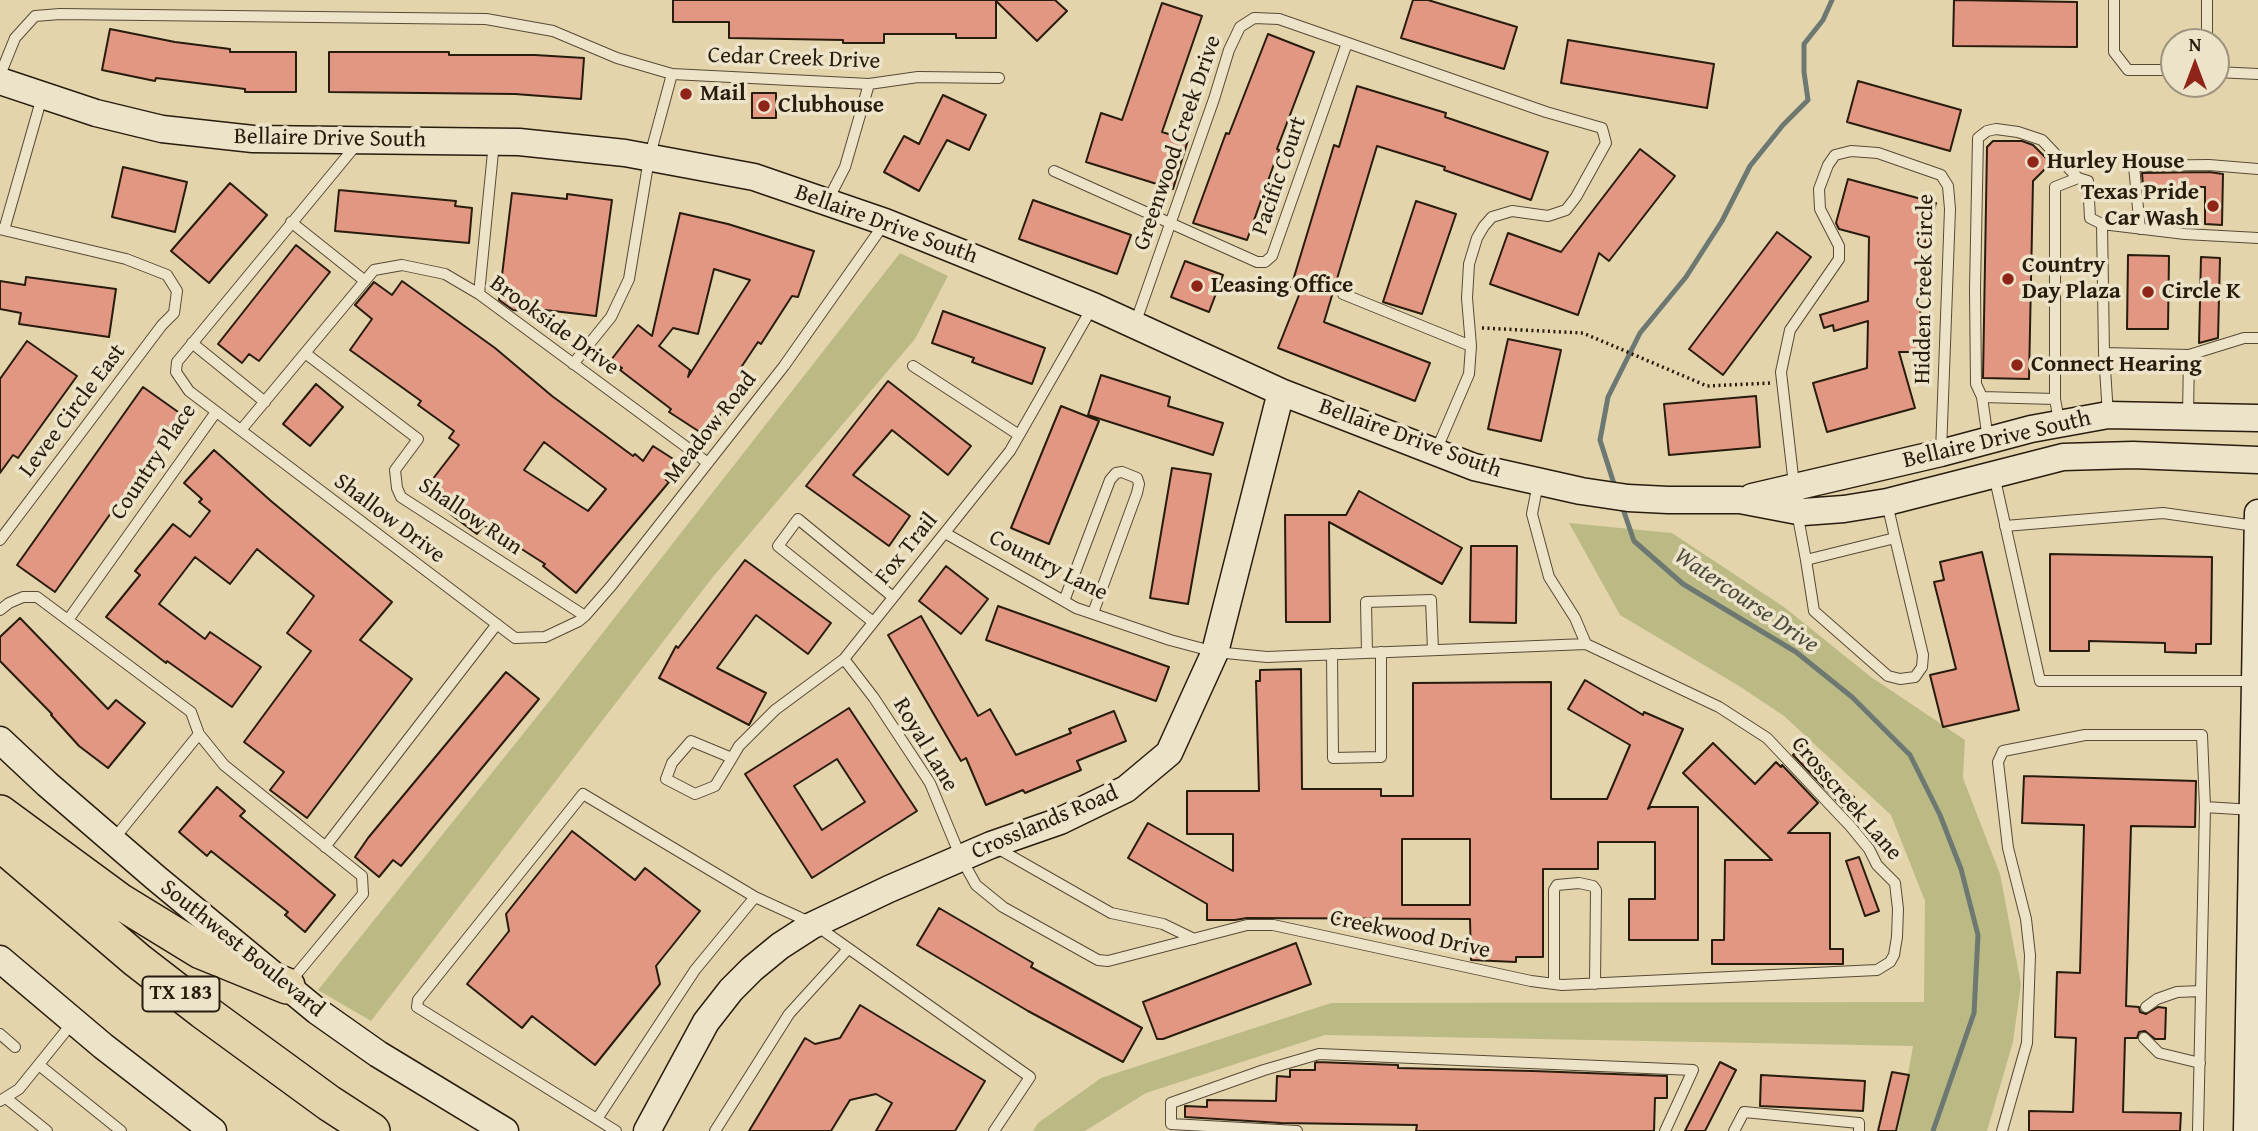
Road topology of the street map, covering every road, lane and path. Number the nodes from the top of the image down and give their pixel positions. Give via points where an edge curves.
1 (2114, 0) edge
2 (2207, 0) edge
3 (2207, 28) edge
4 (1348, 43) junction
5 (2160, 70) edge
6 (2230, 73) edge
7 (672, 74) junction
8 (2258, 74) edge
9 (0, 75) edge
10 (999, 78) dead end
11 (0, 81) edge
12 (869, 84) junction
13 (42, 97) junction
14 (360, 141) junction
15 (494, 142) junction
16 (649, 159) junction
17 (2258, 169) edge
18 (1054, 171) dead end
19 (2078, 178) junction
20 (827, 202) junction
21 (291, 222) junction
22 (885, 222) junction
23 (1171, 222) junction
24 (2102, 225) junction
25 (2, 229) edge
26 (2140, 229) junction
27 (2258, 237) edge
28 (365, 281) junction
29 (479, 294) junction
30 (1343, 294) dead end
31 (1093, 306) junction
32 (1135, 324) junction
33 (1469, 328) junction
34 (2258, 338) edge
35 (192, 344) junction
36 (1471, 346) junction
37 (305, 353) junction
38 (2104, 353) junction
39 (2189, 355) junction
40 (573, 364) junction
41 (913, 366) dead end
42 (1783, 383) junction
43 (1281, 392) junction
44 (1982, 397) junction
45 (265, 402) junction
46 (2057, 411) junction
47 (216, 412) junction
48 (2108, 415) junction
49 (2188, 416) junction
50 (2258, 418) edge
51 (241, 430) junction
52 (1019, 435) junction
53 (1988, 440) junction
54 (1436, 451) junction
55 (1941, 453) junction
56 (2258, 460) edge
57 (708, 463) junction
58 (1993, 473) junction
59 (1538, 481) junction
60 (1795, 499) junction
61 (1887, 502) junction
62 (2258, 513) edge
63 (2005, 526) junction
64 (2258, 526) edge
65 (945, 533) junction
66 (1895, 538) junction
67 (0, 540) edge
68 (1806, 560) junction
69 (892, 597) junction
70 (1064, 601) junction
71 (0, 610) edge
72 (1093, 614) junction
73 (585, 615) junction
74 (68, 620) junction
75 (873, 622) junction
76 (497, 624) junction
77 (545, 637) joint
78 (1586, 644) junction
79 (1433, 650) junction
80 (1215, 652) junction
81 (1381, 652) junction
82 (1367, 653) junction
83 (1332, 654) junction
84 (844, 659) junction
85 (2255, 681) junction
86 (200, 734) junction
87 (0, 740) edge
88 (732, 758) junction
89 (2205, 807) junction
90 (2253, 810) junction
91 (0, 813) edge
92 (112, 840) junction
93 (0, 843) edge
94 (991, 845) junction
95 (326, 847) junction
96 (961, 858) junction
97 (0, 868) edge
98 (755, 897) junction
99 (814, 925) junction
100 (1194, 939) junction
101 (848, 949) junction
102 (0, 959) edge
103 (1890, 962) joint
104 (1554, 984) junction
105 (1595, 984) junction
106 (286, 986) junction
107 (2201, 991) junction
108 (2146, 1007) dead end
109 (74, 1021) junction
110 (0, 1034) edge
111 (2144, 1038) dead end
112 (15, 1047) dead end
113 (2200, 1063) junction
114 (39, 1065) junction
115 (3, 1100) edge
116 (597, 1119) junction
117 (201, 1128) edge
118 (47, 1131) edge
119 (121, 1131) edge
120 (334, 1131) edge
121 (372, 1131) edge
122 (505, 1131) edge
123 (616, 1131) edge
124 (647, 1131) edge
125 (715, 1131) edge
126 (994, 1131) edge
127 (1297, 1131) edge
128 (1665, 1131) edge
129 (1734, 1131) edge
130 (1859, 1131) edge
131 (2002, 1131) edge
132 (2198, 1131) edge
133 (2247, 1131) edge

1 - 5 lane via 2114,52 2127,69
2 - 3 lane
4 - 23 lane, Greenwood Creek Drive via 1279,19 1254,18 1240,27
4 - 23 lane, Pacific Court via 1272,256 1257,262
4 - 33 lane, Greenwood Creek Drive via 1590,123 1606,135 1606,143 1566,210 1548,216 1511,211 1492,217 1484,226 1469,264
6 - 8 lane
7 - 9 lane, Cedar Creek Drive via 617,58 553,31 486,19 61,14 35,16 15,37
7 - 12 lane, Cedar Creek Drive
7 - 16 lane
10 - 12 lane, Cedar Creek Drive via 918,77
11 - 13 street, Bellaire Drive South
12 - 20 lane via 845,167
13 - 14 street, Bellaire Drive South via 162,130 253,139
13 - 25 lane
14 - 15 street, Bellaire Drive South
14 - 21 lane, Country Place
15 - 16 street, Bellaire Drive South
15 - 29 lane
16 - 20 street, Bellaire Drive South via 754,177
16 - 40 lane via 629,279 611,317
17 - 26 lane via 2134,166
18 - 23 lane, Pacific Court
19 - 24 lane via 2088,181 2090,218
19 - 44 lane via 2042,140 1996,129 1979,138 1976,384
19 - 46 lane via 2055,187
20 - 22 street, Bellaire Drive South
21 - 28 lane
21 - 35 lane, Country Place
22 - 31 street, Bellaire Drive South
22 - 57 lane, Meadow Road via 784,366
23 - 32 lane, Greenwood Creek Drive
24 - 26 lane
24 - 38 lane
25 - 67 lane, Levee Circle East via 127,259 167,275 177,291 174,313
26 - 27 lane
28 - 29 lane, Brookside Drive via 374,270 402,265 445,274
28 - 37 lane
29 - 40 lane, Brookside Drive
30 - 36 lane
31 - 32 street, Bellaire Drive South
31 - 52 lane, Fox Trail
32 - 43 street, Bellaire Drive South
33 - 36 lane
33 - 42 path via 1583,333 1707,386
34 - 39 lane
35 - 45 lane
35 - 47 lane, Country Place via 177,362 176,372 189,391
36 - 54 lane via 1469,374
37 - 45 lane
37 - 73 lane, Shallow Run via 418,439 396,470 401,497
38 - 39 lane
38 - 48 lane
39 - 49 lane
40 - 57 lane, Brookside Drive
41 - 52 lane
42 - 55 lane, Hidden Creek Circle via 1790,330 1839,259 1839,246 1820,209 1819,189 1835,155 1878,153 1941,176 1948,186 1950,209
42 - 60 lane, Hidden Creek Circle
43 - 54 street, Bellaire Drive South
43 - 80 street, Crosslands Road
44 - 46 lane
44 - 53 lane
45 - 51 lane
46 - 48 street, Bellaire Drive South
46 - 53 street, Bellaire Drive South
47 - 51 lane, Shallow Drive
47 - 74 lane, Country Place
48 - 49 street, Bellaire Drive South
49 - 50 street, Bellaire Drive South
51 - 76 lane, Shallow Drive
52 - 65 lane, Fox Trail
53 - 55 street, Bellaire Drive South
54 - 59 street, Bellaire Drive South via 1474,467
55 - 60 street, Bellaire Drive South
56 - 58 street, Bellaire Drive South via 2063,457
57 - 73 lane, Meadow Road
58 - 61 street, Bellaire Drive South
58 - 63 lane
59 - 60 street, Bellaire Drive South via 1616,496 1668,500
59 - 78 lane via 1532,514 1549,577
60 - 61 street, Bellaire Drive South via 1844,509
60 - 68 lane, Hidden Creek Circle
61 - 66 lane
62 - 64 street
63 - 64 lane via 2163,513
63 - 85 lane via 2040,681
64 - 85 street
65 - 69 lane, Fox Trail
65 - 70 lane, Country Lane
66 - 68 lane
66 - 68 lane, Hidden Creek Circle via 1923,655 1915,677 1888,676 1814,611
69 - 75 lane, Fox Trail
69 - 75 lane via 798,519 778,545
70 - 72 lane, Country Lane
70 - 72 lane via 1110,480 1116,472 1137,478 1137,493
71 - 74 lane via 16,600 37,597
72 - 80 lane, Country Lane
73 - 77 lane, Meadow Road
74 - 86 lane via 191,712
75 - 84 lane, Fox Trail
76 - 77 lane, Shallow Drive via 515,638
76 - 95 lane
78 - 79 lane, Crosscreek Lane
78 - 103 lane, Crosscreek Lane via 1719,707 1777,748 1851,827 1895,883 1897,937
79 - 81 lane, Crosscreek Lane
79 - 82 lane via 1431,600 1366,602
80 - 83 lane, Crosscreek Lane
80 - 94 street, Crosslands Road via 1169,753 1126,789 1060,821
81 - 82 lane, Crosscreek Lane
81 - 83 lane via 1381,757 1333,758
82 - 83 lane, Crosscreek Lane
84 - 88 lane, Fox Trail via 775,710
84 - 96 lane, Royal Lane via 930,783
85 - 90 street
86 - 92 lane
86 - 95 lane via 224,765
87 - 92 street, Southwest Boulevard
88 - 88 lane, Fox Trail via 715,786 695,794 666,779 672,763 691,741
89 - 90 lane
89 - 107 lane
89 - 131 lane via 2202,736 2085,735 2003,751 1998,762 2008,848 2026,919 2030,969 2027,1043
90 - 133 street
91 - 106 highway via 121,902 201,951
92 - 106 street, Southwest Boulevard
93 - 121 highway, TX 183 via 137,960
94 - 96 street, Crosslands Road
94 - 100 lane via 1111,914 1163,924
95 - 106 lane via 362,876 363,894
96 - 99 street, Crosslands Road
96 - 100 lane, Creekwood Drive via 987,896 1098,960
97 - 120 highway, TX 183 via 173,1014
98 - 99 lane
98 - 116 lane via 695,970
98 - 116 lane via 583,794 418,1000 417,1007
99 - 101 lane
99 - 124 street, Crosslands Road via 780,946 731,990 706,1022
100 - 104 lane, Creekwood Drive via 1247,925 1273,925
101 - 125 lane via 789,1014
101 - 126 lane via 1030,1077
102 - 109 street
103 - 105 lane, Creekwood Drive via 1877,970
104 - 105 lane, Creekwood Drive
104 - 105 lane via 1554,890 1557,885 1579,883 1596,890
106 - 122 street, Southwest Boulevard via 378,1054
107 - 108 lane via 2177,992
107 - 113 lane
109 - 114 lane
109 - 117 street
110 - 112 lane
111 - 113 lane via 2159,1053
113 - 132 lane
114 - 115 lane
114 - 119 lane
115 - 118 lane
116 - 123 lane
127 - 128 lane via 1171,1124 1171,1103 1319,1054 1693,1070
129 - 130 lane via 1744,1112 1859,1123

